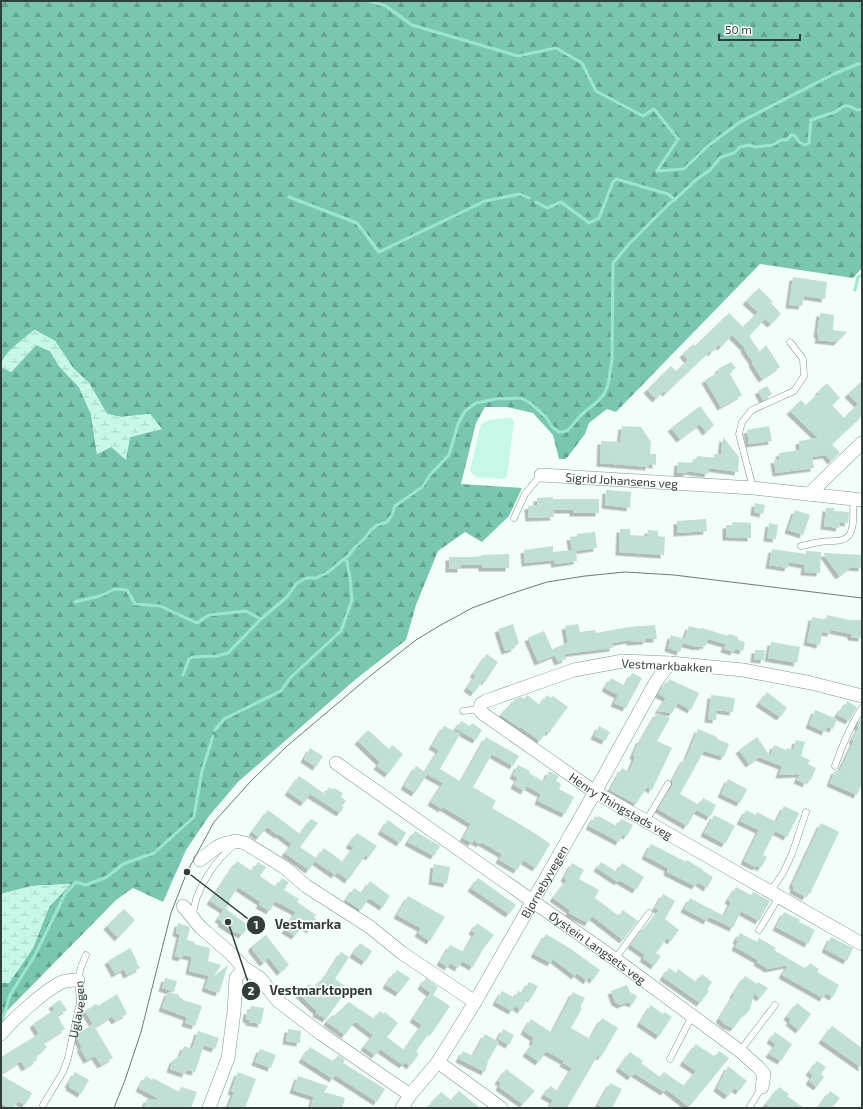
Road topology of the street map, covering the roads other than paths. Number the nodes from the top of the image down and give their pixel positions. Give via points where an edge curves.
1 (790, 342) dead end
2 (862, 443) edge
3 (541, 475) joint
4 (752, 488) junction
5 (809, 494) junction
6 (858, 499) edge
7 (514, 518) dead end
8 (801, 546) dead end
9 (670, 663) junction
10 (862, 696) edge
11 (862, 708) edge
12 (480, 709) junction
13 (463, 711) dead end
14 (336, 763) dead end
15 (835, 766) dead end
16 (668, 784) dead end
17 (595, 792) junction
18 (806, 812) dead end
19 (646, 821) junction
20 (243, 842) junction
21 (200, 860) dead end
22 (774, 894) junction
23 (533, 901) junction
24 (182, 906) dead end
25 (649, 913) dead end
26 (193, 920) junction
27 (759, 930) dead end
28 (862, 944) edge
29 (86, 955) dead end
30 (615, 959) junction
31 (244, 968) junction
32 (78, 980) junction
33 (475, 1002) junction
34 (775, 1005) dead end
35 (692, 1016) junction
36 (1, 1034) edge
37 (740, 1051) junction
38 (670, 1059) dead end
39 (438, 1062) junction
40 (762, 1087) joint
41 (410, 1095) junction
42 (43, 1105) dead end
43 (210, 1108) edge
44 (402, 1108) edge
45 (501, 1108) edge
46 (749, 1108) edge

1 - 4 lane via 803,359 804,376 794,391 752,410 742,422 739,434
2 - 5 street
3 - 4 street, Sigrid Johansens veg
3 - 7 lane, Sigrid Johansens veg via 525,494
4 - 5 street, Sigrid Johansens veg
5 - 6 street, Sigrid Johansens veg
6 - 8 lane, Sigrid Johansens veg via 848,536 839,541
9 - 10 street, Vestmarkbakken via 743,670
9 - 12 street, Vestmarkbakken via 623,661 574,670 486,701 481,704
9 - 17 street, Bjørnebyvegen via 657,680
11 - 15 lane via 842,745
12 - 13 lane
12 - 17 street, Henry Thingstads veg via 482,713
14 - 23 street, Øystein Langsets veg
16 - 19 lane
17 - 19 street, Henry Thingstads veg
17 - 23 street, Bjørnebyvegen
18 - 22 lane via 792,854
19 - 22 street, Henry Thingstads veg
20 - 21 street via 223,844
20 - 26 lane via 234,846 221,858 207,877 193,907
20 - 33 street via 284,867 306,886 370,927 402,953
22 - 27 lane
22 - 28 street, Henry Thingstads veg
23 - 30 street, Øystein Langsets veg
23 - 33 street, Bjørnebyvegen
24 - 26 street
25 - 30 lane
26 - 31 street
29 - 32 lane via 80,967
30 - 35 street, Øystein Langsets veg
31 - 41 street via 260,978 278,1000 320,1033
31 - 43 street via 236,978 228,1058
32 - 36 street, Uglavegen via 60,983 46,992
32 - 42 lane, Uglavegen via 80,1002 68,1058 63,1072
33 - 39 street, Bjørnebyvegen
34 - 37 lane
35 - 37 street, Øystein Langsets veg
35 - 38 lane
37 - 40 street, Øystein Langsets veg via 764,1074
39 - 41 street, Bjørnebyvegen
39 - 45 street
40 - 46 lane, Øystein Langsets veg
41 - 44 street, Bjørnebyvegen

